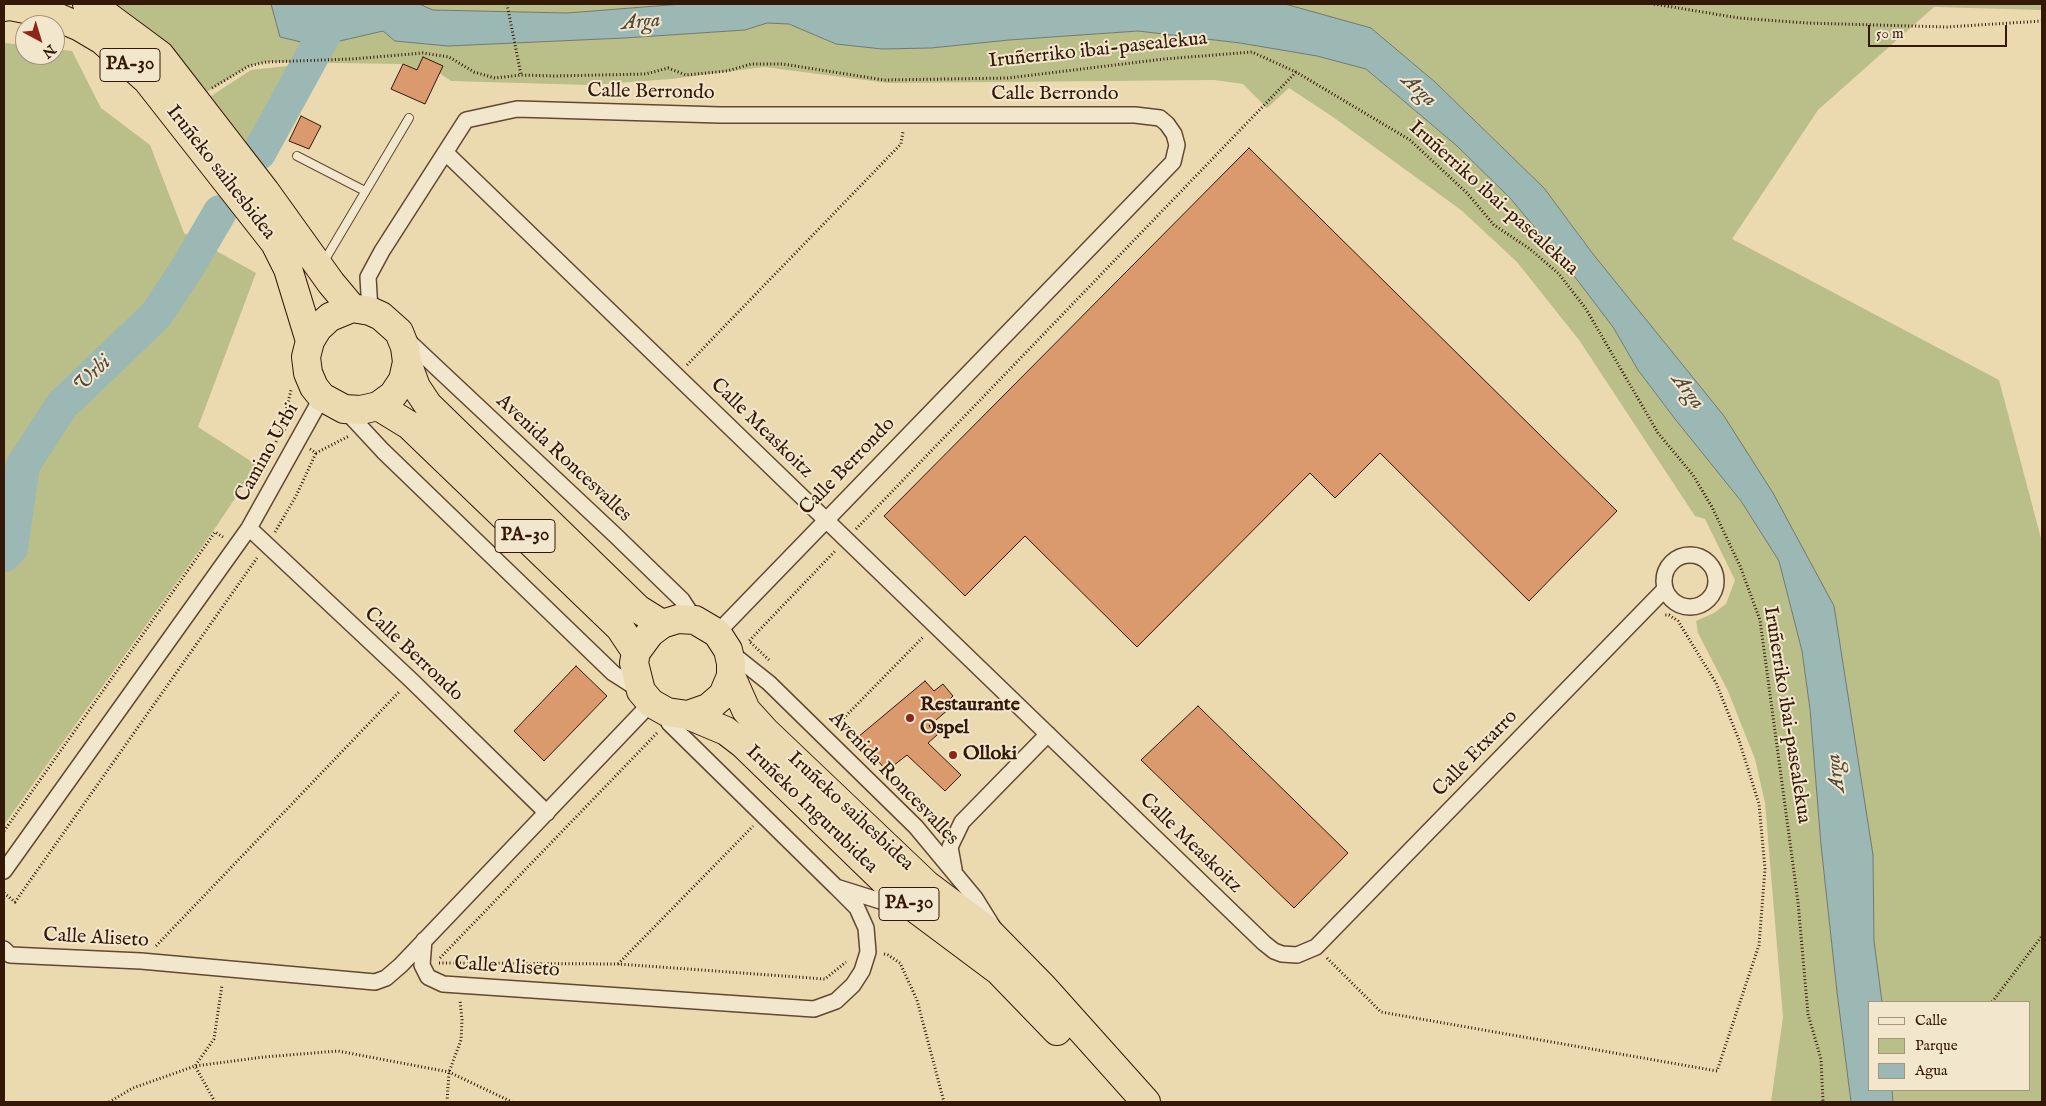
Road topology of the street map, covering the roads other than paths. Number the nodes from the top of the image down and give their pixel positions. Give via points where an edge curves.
1 (87, 4) edge
2 (4, 7) edge
3 (409, 118) dead end
4 (446, 153) junction
5 (297, 156) dead end
6 (365, 191) junction
7 (320, 268) junction
8 (361, 310) junction
9 (399, 332) junction
10 (310, 341) junction
11 (407, 362) junction
12 (333, 403) junction
13 (378, 406) junction
14 (825, 519) junction
15 (249, 528) junction
16 (1665, 589) dead end
17 (662, 624) junction
18 (718, 645) junction
19 (636, 652) junction
20 (661, 710) junction
21 (1048, 734) junction
22 (548, 813) junction
23 (4, 871) edge
24 (955, 873) junction
25 (836, 887) junction
26 (922, 914) junction
27 (424, 940) junction
28 (1316, 947) joint
29 (4, 950) edge
30 (1010, 954) junction
31 (1139, 1101) edge

1 - 7 highway, Iruñeko saihesbidea / PA-30 via 160,54
2 - 10 highway, Iruñeko saihesbidea / PA-30 via 50,14 80,27 102,40 147,80 275,243 288,269
3 - 6 lane
4 - 8 street, Calle Berrondo via 382,251 368,277
4 - 14 street, Calle Measkoitz
4 - 14 street, Calle Berrondo via 466,120 517,109 720,115 1149,115 1167,124 1177,145 1173,162
5 - 6 lane
6 - 7 lane
7 - 8 highway, Iruñeko saihesbidea / PA-30
8 - 9 highway, PA-30 via 381,316
8 - 10 highway via 330,317
9 - 11 highway, PA-30 via 406,347
9 - 18 street, Avenida Roncesvalles via 682,600
10 - 12 highway, PA-30 via 306,357 308,373 314,387
11 - 13 highway via 403,380 393,395
11 - 17 highway, PA-30 via 428,405 638,609
12 - 13 highway via 361,410
12 - 15 street, Camino Urbi via 298,442
12 - 20 street via 613,673
13 - 19 highway, PA-30 via 409,425 620,628
14 - 18 street, Calle Berrondo
14 - 21 street, Calle Measkoitz
15 - 22 street, Calle Berrondo
15 - 23 street, Camino Urbi
16 - 28 street, Calle Etxarro
17 - 18 highway via 678,619
17 - 19 highway via 650,633
18 - 20 highway via 722,695 708,708
18 - 24 street, Avenida Roncesvalles via 769,683 916,827
18 - 30 highway, Iruñeko saihesbidea / PA-30 via 746,710 765,731 927,885 987,930
19 - 20 highway via 635,669
20 - 22 street
20 - 25 street via 668,724
20 - 26 highway, Iruñeko Ingurubidea / PA-30 via 726,731 743,744
21 - 24 street via 962,822 950,846
21 - 28 street, Calle Measkoitz via 1274,951 1297,955
22 - 27 street
24 - 30 street, Avenida Roncesvalles via 975,898
25 - 26 street
25 - 27 street, Calle Aliseto via 857,908 866,928 868,952 853,985 836,1001 814,1009 443,984 428,977 422,965
26 - 31 highway, Iruñeko Ingurubidea / PA-30 via 1005,976
27 - 29 street, Calle Aliseto via 386,978 375,982 141,961 10,955
30 - 31 highway, Iruñeko Ingurubidea / PA-30

